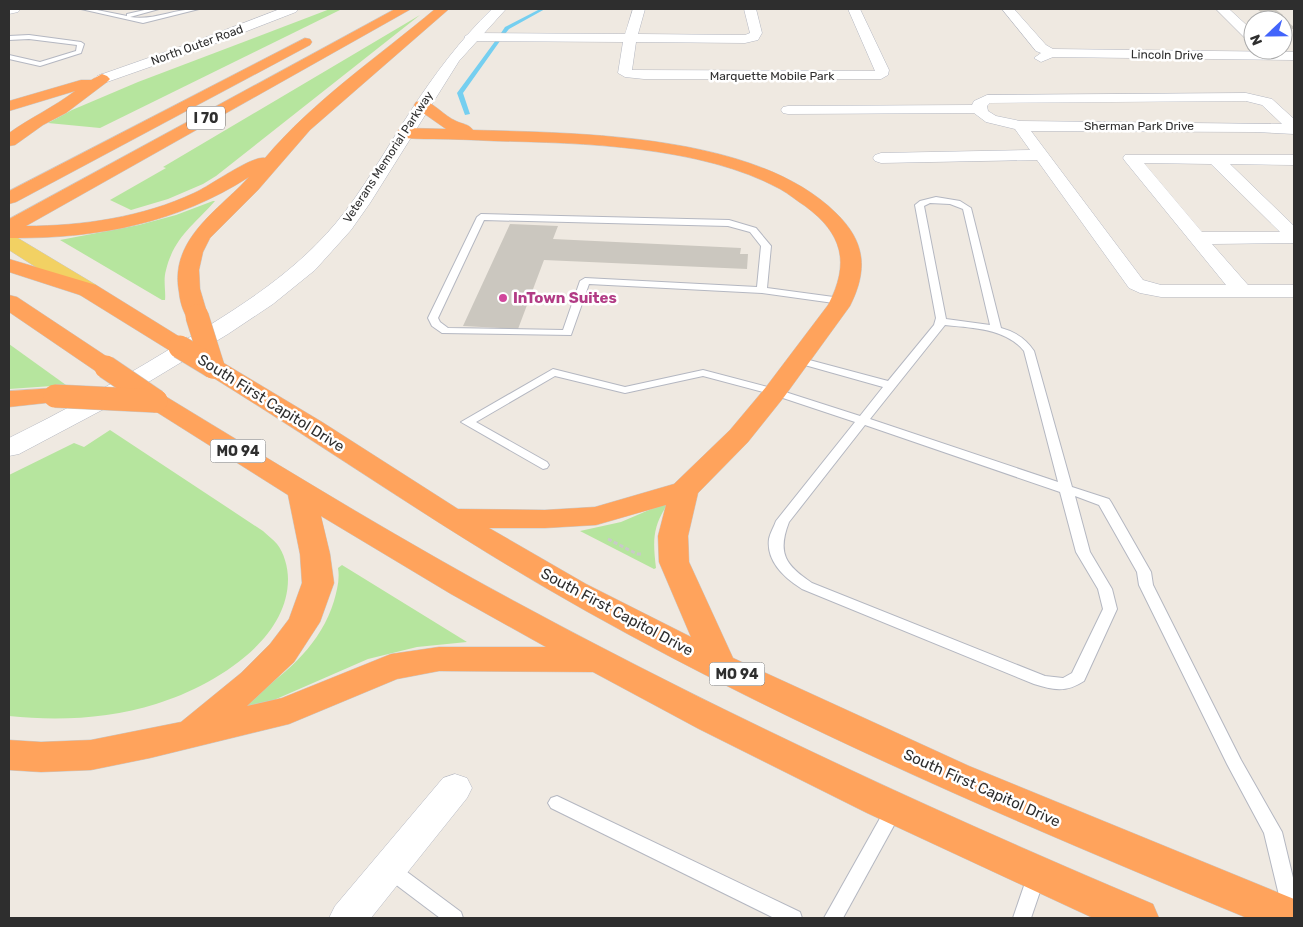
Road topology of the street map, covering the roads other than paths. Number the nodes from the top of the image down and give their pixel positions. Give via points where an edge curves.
1 (13, 9) edge
2 (84, 9) edge
3 (156, 9) edge
4 (196, 9) edge
5 (291, 9) edge
6 (404, 9) edge
7 (443, 9) edge
8 (499, 9) edge
9 (639, 9) edge
10 (750, 9) edge
11 (854, 9) edge
12 (1008, 9) edge
13 (1222, 9) edge
14 (9, 10) edge
15 (121, 17) junction
16 (1243, 29) edge
17 (315, 37) dead end
18 (470, 37) junction
19 (9, 38) edge
20 (630, 39) junction
21 (1243, 53) edge
22 (9, 57) edge
23 (102, 79) junction
24 (422, 105) junction
25 (9, 106) edge
26 (980, 108) junction
27 (788, 110) dead end
28 (1020, 126) junction
29 (1294, 128) edge
30 (405, 132) junction
31 (486, 134) junction
32 (1109, 137) junction
33 (9, 141) edge
34 (286, 145) junction
35 (1041, 155) junction
36 (881, 158) dead end
37 (1131, 158) junction
38 (1216, 159) junction
39 (1294, 160) edge
40 (9, 198) edge
41 (9, 226) edge
42 (9, 232) edge
43 (1294, 237) edge
44 (1197, 238) junction
45 (14, 252) edge
46 (762, 290) junction
47 (1294, 290) edge
48 (1242, 291) junction
49 (841, 301) junction
50 (9, 302) edge
51 (940, 321) junction
52 (996, 330) junction
53 (798, 360) junction
54 (213, 367) junction
55 (889, 385) junction
56 (775, 392) junction
57 (9, 399) edge
58 (156, 401) junction
59 (864, 421) junction
60 (9, 448) edge
61 (543, 465) dead end
62 (1066, 488) junction
63 (301, 489) junction
64 (684, 490) junction
65 (451, 518) junction
66 (599, 660) junction
67 (720, 666) junction
68 (190, 734) junction
69 (9, 755) edge
70 (455, 788) dead end
71 (557, 803) dead end
72 (894, 808) junction
73 (389, 869) junction
74 (1037, 874) junction
75 (1294, 917) edge
76 (348, 918) edge
77 (454, 918) edge
78 (793, 918) edge
79 (833, 918) edge
80 (1022, 918) edge
81 (1138, 918) edge

1 - 14 street
2 - 15 lane
3 - 15 lane
4 - 15 lane via 143,21
5 - 23 street, North Outer Road
6 - 41 highway, I 70
7 - 34 highway via 350,86
8 - 18 street, Veterans Memorial Parkway
9 - 20 street, Marquette Mobile Park
10 - 20 street via 756,33 745,39
11 - 20 street, Marquette Mobile Park via 882,70 880,75 625,73
12 - 21 street, Lincoln Drive via 1046,55
13 - 16 street
17 - 40 highway, I 70
18 - 20 street
18 - 24 street, Veterans Memorial Parkway
19 - 22 lane via 29,37 81,44 79,52 40,64
23 - 25 highway
23 - 33 highway
24 - 30 street, Veterans Memorial Parkway
24 - 31 highway via 448,124
26 - 27 street
26 - 28 street, Sherman Park Drive via 981,113 991,119
26 - 29 street via 978,104 987,100 1246,97 1267,102
28 - 32 street, Sherman Park Drive
28 - 35 street
29 - 32 street, Sherman Park Drive via 1255,127
30 - 31 highway
30 - 60 street, Veterans Memorial Parkway via 342,228 270,296 146,374
31 - 49 highway via 582,138 640,146 705,157 761,173 804,195 836,224 851,256 852,272
32 - 37 street
34 - 42 highway via 198,198 143,216 105,225
34 - 54 highway, bridge via 250,187 215,218 196,244 188,268 189,297
35 - 36 street
35 - 48 street via 1136,284 1161,291
37 - 38 street
37 - 44 street
38 - 39 street
38 - 43 street
43 - 44 street
44 - 48 street
45 - 54 highway, South First Capitol Drive / MO 94, bridge via 88,290
46 - 46 lane via 585,281 568,333 446,331 433,318 481,217 729,223 753,230 766,246
46 - 49 lane
47 - 48 street
49 - 53 highway
50 - 58 highway, MO 94, bridge
51 - 52 lane
51 - 52 lane via 919,205 925,201 958,202 967,208
51 - 55 lane
52 - 62 lane via 1021,340 1029,351
53 - 55 lane
53 - 56 highway
54 - 65 highway, South First Capitol Drive / MO 94
55 - 59 lane
56 - 59 lane
56 - 61 lane via 703,372 625,390 553,372 467,422
56 - 64 highway via 739,436
57 - 58 highway, bridge via 55,396
58 - 63 highway, MO 94
59 - 62 lane
59 - 62 lane via 783,521 776,539 783,566 807,586 1057,685 1068,684 1078,677 1110,609 1105,588 1083,552
62 - 75 lane via 1104,502 1144,572 1146,585 1234,764 1273,832
63 - 66 highway, MO 94 via 462,585
63 - 68 highway via 318,583 304,622 265,670
64 - 65 highway via 596,516
64 - 67 highway via 673,536 674,562
65 - 67 highway, South First Capitol Drive / MO 94 via 550,577
66 - 68 highway via 439,659 391,667 289,710
66 - 72 highway, MO 94 via 675,701
67 - 75 highway, South First Capitol Drive / MO 94 via 959,779
68 - 69 highway via 91,755
70 - 73 street
71 - 78 lane
72 - 74 highway, MO 94
72 - 79 lane
73 - 76 street
73 - 77 lane
74 - 80 lane
74 - 81 highway, MO 94

